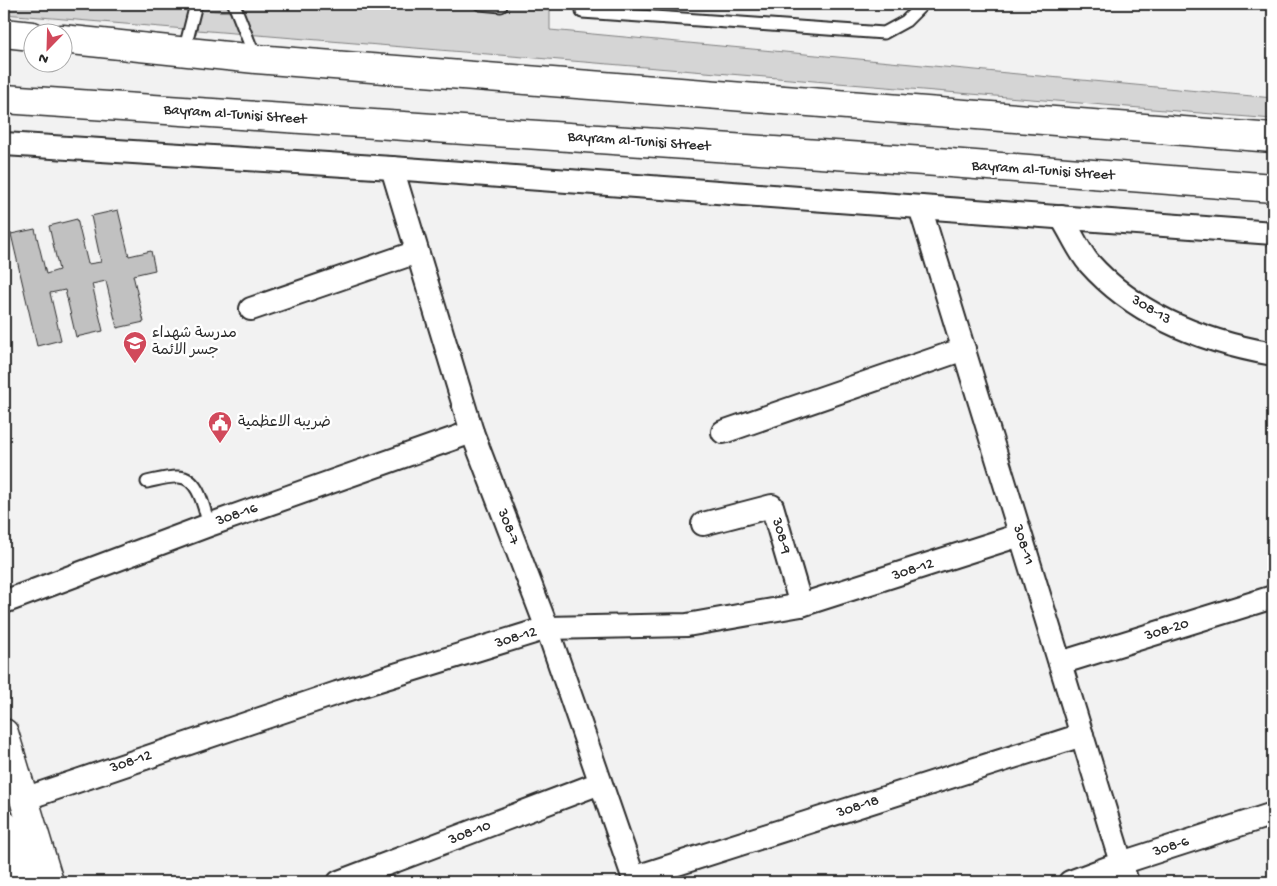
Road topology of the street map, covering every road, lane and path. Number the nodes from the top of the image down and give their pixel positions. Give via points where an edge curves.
1 (196, 4) edge
2 (234, 4) edge
3 (480, 4) edge
4 (923, 4) edge
5 (501, 6) dead end
6 (582, 12) dead end
7 (4, 33) edge
8 (22, 35) edge
9 (72, 40) edge
10 (184, 52) junction
11 (256, 59) junction
12 (4, 99) edge
13 (1273, 138) edge
14 (4, 144) edge
15 (392, 168) junction
16 (1273, 188) edge
17 (920, 207) junction
18 (1061, 217) junction
19 (1273, 233) edge
20 (417, 252) junction
21 (251, 309) dead end
22 (964, 349) junction
23 (1273, 354) edge
24 (472, 432) junction
25 (723, 432) dead end
26 (147, 482) dead end
27 (703, 524) dead end
28 (209, 525) junction
29 (1020, 535) junction
30 (1273, 597) edge
31 (4, 602) edge
32 (801, 605) junction
33 (547, 628) junction
34 (1060, 664) junction
35 (4, 733) edge
36 (1082, 735) junction
37 (600, 783) junction
38 (24, 798) junction
39 (1273, 814) edge
40 (4, 825) edge
41 (1124, 873) edge
42 (634, 881) edge
43 (21, 882) edge
44 (49, 882) edge
45 (339, 882) edge
46 (1070, 882) edge

1 - 10 lane
2 - 11 lane
3 - 5 lane
4 - 6 lane via 906,21 884,33
7 - 8 main road
9 - 10 main road
10 - 11 main road
11 - 13 main road
12 - 16 main road, Bayram al-Tunisi Street via 924,161
14 - 15 street
15 - 17 street
15 - 20 street, 308-7
17 - 18 street
17 - 22 street, 308-11
18 - 19 street
18 - 23 street, 308-13 via 1088,261 1111,284 1147,310 1225,344
20 - 21 street
20 - 24 street, 308-7
22 - 25 street
22 - 29 street, 308-11
24 - 28 street, 308-16
24 - 33 street, 308-7
26 - 28 lane via 179,477 187,479 200,497
27 - 32 street, 308-9 via 772,506
28 - 31 street, 308-16
29 - 32 street, 308-12
29 - 34 street, 308-11
30 - 34 street, 308-20
32 - 33 street, 308-12 via 687,625
33 - 37 street, 308-7
33 - 38 street, 308-12 via 328,696
34 - 36 street, 308-11
35 - 38 main road
36 - 41 street, 308-11
36 - 42 street, 308-18
37 - 42 street, 308-7
37 - 45 street, 308-10
38 - 44 main road
39 - 41 street, 308-6
40 - 43 main road
41 - 46 street, 308-6

